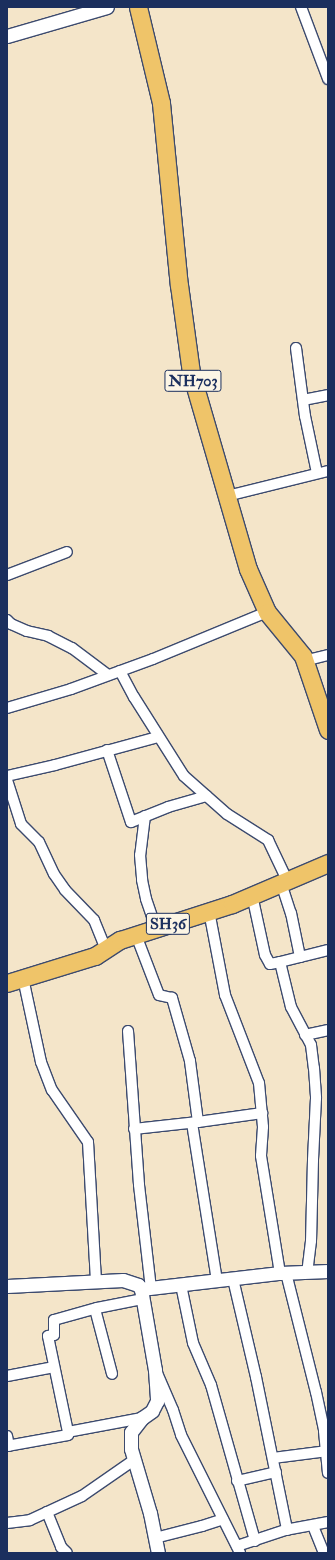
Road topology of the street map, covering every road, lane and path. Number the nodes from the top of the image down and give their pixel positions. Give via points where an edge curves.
1 (107, 7) edge
2 (138, 7) edge
3 (301, 7) edge
4 (7, 36) edge
5 (326, 67) edge
6 (328, 79) edge
7 (296, 348) dead end
8 (328, 395) edge
9 (303, 400) junction
10 (328, 471) edge
11 (317, 473) junction
12 (227, 496) junction
13 (67, 552) dead end
14 (7, 576) edge
15 (267, 612) junction
16 (7, 620) edge
17 (328, 655) edge
18 (304, 661) junction
19 (120, 671) junction
20 (108, 675) junction
21 (7, 708) edge
22 (328, 730) edge
23 (158, 737) junction
24 (107, 750) junction
25 (7, 776) edge
26 (7, 780) edge
27 (206, 796) junction
28 (145, 816) junction
29 (328, 862) edge
30 (284, 881) junction
31 (252, 895) junction
32 (209, 911) junction
33 (156, 928) junction
34 (136, 935) junction
35 (106, 949) junction
36 (328, 950) edge
37 (300, 957) junction
38 (280, 962) junction
39 (12, 979) edge
40 (128, 1030) dead end
41 (328, 1030) edge
42 (305, 1035) junction
43 (262, 1113) junction
44 (195, 1122) junction
45 (134, 1129) junction
46 (328, 1271) edge
47 (307, 1272) junction
48 (283, 1273) junction
49 (233, 1279) junction
50 (96, 1281) junction
51 (216, 1281) junction
52 (181, 1285) junction
53 (7, 1286) edge
54 (145, 1292) junction
55 (95, 1309) junction
56 (54, 1367) junction
57 (156, 1370) junction
58 (112, 1374) dead end
59 (7, 1376) edge
60 (142, 1418) junction
61 (68, 1432) junction
62 (7, 1436) edge
63 (8, 1446) edge
64 (327, 1451) edge
65 (273, 1458) junction
66 (134, 1460) junction
67 (276, 1472) junction
68 (328, 1473) edge
69 (237, 1481) junction
70 (47, 1512) junction
71 (223, 1519) junction
72 (328, 1522) edge
73 (7, 1523) edge
74 (313, 1526) junction
75 (288, 1530) junction
76 (155, 1538) junction
77 (255, 1541) junction
78 (238, 1550) edge
79 (67, 1553) edge
80 (158, 1553) edge
81 (324, 1553) edge

1 - 4 street
2 - 12 highway, NH703 via 161,103 179,285 191,373
3 - 5 street
5 - 6 street
7 - 9 street
8 - 9 street
9 - 11 street
10 - 11 street
11 - 12 street
12 - 15 highway, NH703 via 248,569
13 - 14 street
15 - 18 highway, NH703 via 303,656
15 - 19 street
16 - 20 street via 27,631 48,636 72,648
17 - 18 street
18 - 22 highway, NH703
19 - 20 street
19 - 23 street
20 - 21 street
23 - 24 street
23 - 27 street via 184,776
24 - 25 street
24 - 28 street via 131,822
26 - 35 street via 21,824 39,842 54,874 65,890 94,920
27 - 28 street via 168,806
27 - 30 street via 227,814 268,840
28 - 33 street via 140,855 142,880
29 - 30 highway, SH36
30 - 31 highway, SH36
30 - 37 street
31 - 32 highway, SH36
31 - 38 street via 265,955 270,964
32 - 33 highway, SH36
32 - 43 street via 225,995 259,1083
33 - 34 highway, SH36
34 - 35 highway, SH36 via 120,940
34 - 44 street via 159,995 172,998 190,1061
35 - 39 highway, SH36 via 95,956
36 - 37 street
37 - 38 street
38 - 42 street via 291,1007
39 - 50 street via 52,1090 88,1142
40 - 45 street
41 - 42 street
42 - 47 street via 311,1045 316,1098 311,1241
43 - 44 street
43 - 48 street via 261,1156
44 - 45 street
44 - 51 street
45 - 54 street
46 - 47 street
47 - 48 street
48 - 49 street
48 - 64 street via 316,1392
49 - 51 street
49 - 65 street
50 - 53 street
50 - 54 street via 123,1280 138,1285
51 - 52 street
52 - 54 street
52 - 69 street via 193,1343 211,1385
54 - 55 street
54 - 57 street
55 - 56 street via 54,1320 54,1335 48,1336
55 - 58 street
56 - 59 street
56 - 61 street
57 - 60 street via 157,1401 152,1411
57 - 71 street via 181,1435
60 - 61 street
60 - 66 street via 131,1432
61 - 63 street via 68,1435
62 - 63 street
64 - 65 street
64 - 68 street
65 - 67 street
66 - 70 street via 82,1496
66 - 76 street
67 - 69 street
67 - 75 street
69 - 77 street
70 - 73 street via 30,1520
70 - 79 street via 61,1547
71 - 76 street
71 - 78 street
72 - 74 street
74 - 75 street
74 - 81 street
75 - 77 street
76 - 80 street
77 - 78 street

